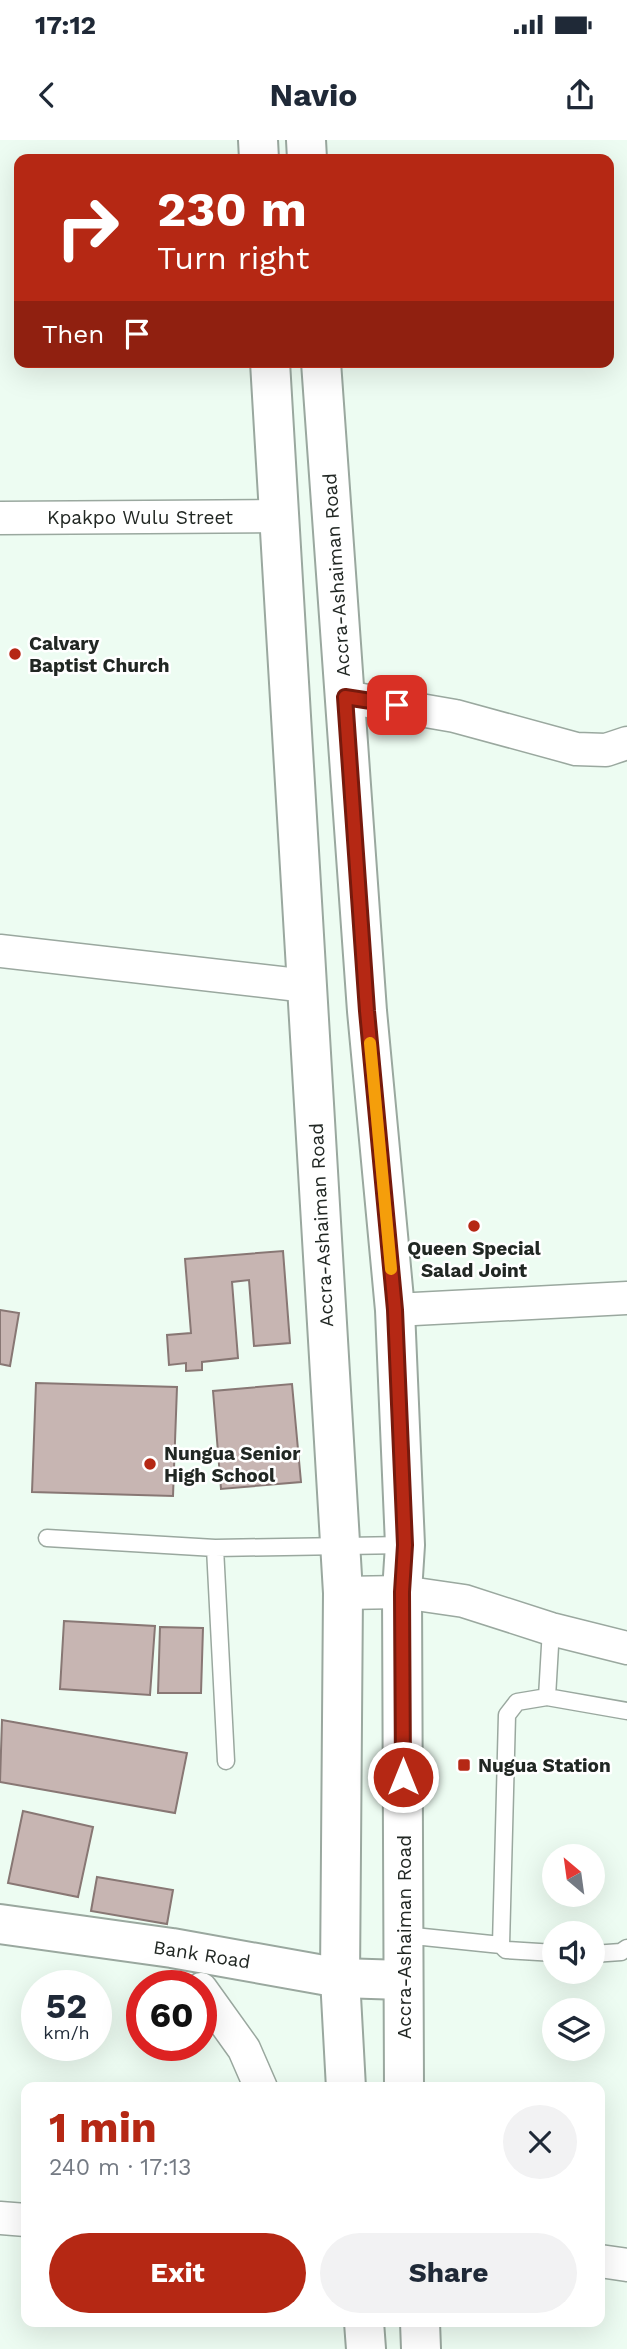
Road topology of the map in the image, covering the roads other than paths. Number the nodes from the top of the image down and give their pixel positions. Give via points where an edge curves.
1 (270, 368) edge
2 (321, 368) edge
3 (279, 516) junction
4 (0, 518) edge
5 (345, 697) junction
6 (627, 743) edge
7 (0, 951) edge
8 (307, 986) junction
9 (627, 1298) edge
10 (395, 1310) junction
11 (47, 1538) dead end
12 (340, 1545) junction
13 (405, 1545) junction
14 (215, 1548) junction
15 (402, 1592) junction
16 (343, 1593) junction
17 (551, 1629) junction
18 (627, 1648) edge
19 (547, 1697) junction
20 (627, 1711) edge
21 (226, 1761) dead end
22 (0, 1924) edge
23 (404, 1935) junction
24 (501, 1945) junction
25 (172, 1948) junction
26 (627, 1948) edge
27 (542, 1952) edge
28 (605, 1953) edge
29 (187, 1970) edge
30 (340, 1978) junction
31 (403, 1980) junction
32 (217, 2012) edge
33 (258, 2082) edge
34 (346, 2082) edge
35 (404, 2082) edge
36 (0, 2218) edge
37 (21, 2220) edge
38 (605, 2262) edge
39 (627, 2265) edge
40 (364, 2327) edge
41 (420, 2327) edge
42 (366, 2349) edge
43 (421, 2349) edge

1 - 3 main road, Accra-Ashaiman Road
2 - 5 main road, Accra-Ashaiman Road
3 - 4 street, Kpakpo Wulu Street
3 - 8 main road, Accra-Ashaiman Road
5 - 6 street via 455,716 576,750 606,750
5 - 10 main road, Accra-Ashaiman Road via 367,1011
7 - 8 street
8 - 12 main road, Accra-Ashaiman Road
9 - 10 street
10 - 13 main road, Accra-Ashaiman Road
11 - 14 lane
12 - 13 lane
12 - 14 lane
12 - 16 main road, Accra-Ashaiman Road
13 - 15 main road, Accra-Ashaiman Road
14 - 21 lane
15 - 16 street
15 - 17 street via 464,1601
15 - 23 main road, Accra-Ashaiman Road
16 - 30 main road, Accra-Ashaiman Road
17 - 18 street
17 - 19 lane
19 - 20 lane
19 - 24 lane via 517,1702 507,1715
22 - 25 main road, Bank Road
23 - 24 lane
23 - 31 main road, Accra-Ashaiman Road
24 - 27 lane via 506,1950
25 - 29 street
25 - 30 main road, Bank Road
26 - 28 lane
30 - 31 main road, Bank Road
30 - 34 main road, Accra-Ashaiman Road
31 - 35 main road, Accra-Ashaiman Road
32 - 33 street via 243,2049
36 - 37 street
38 - 39 street
40 - 42 main road
41 - 43 main road

